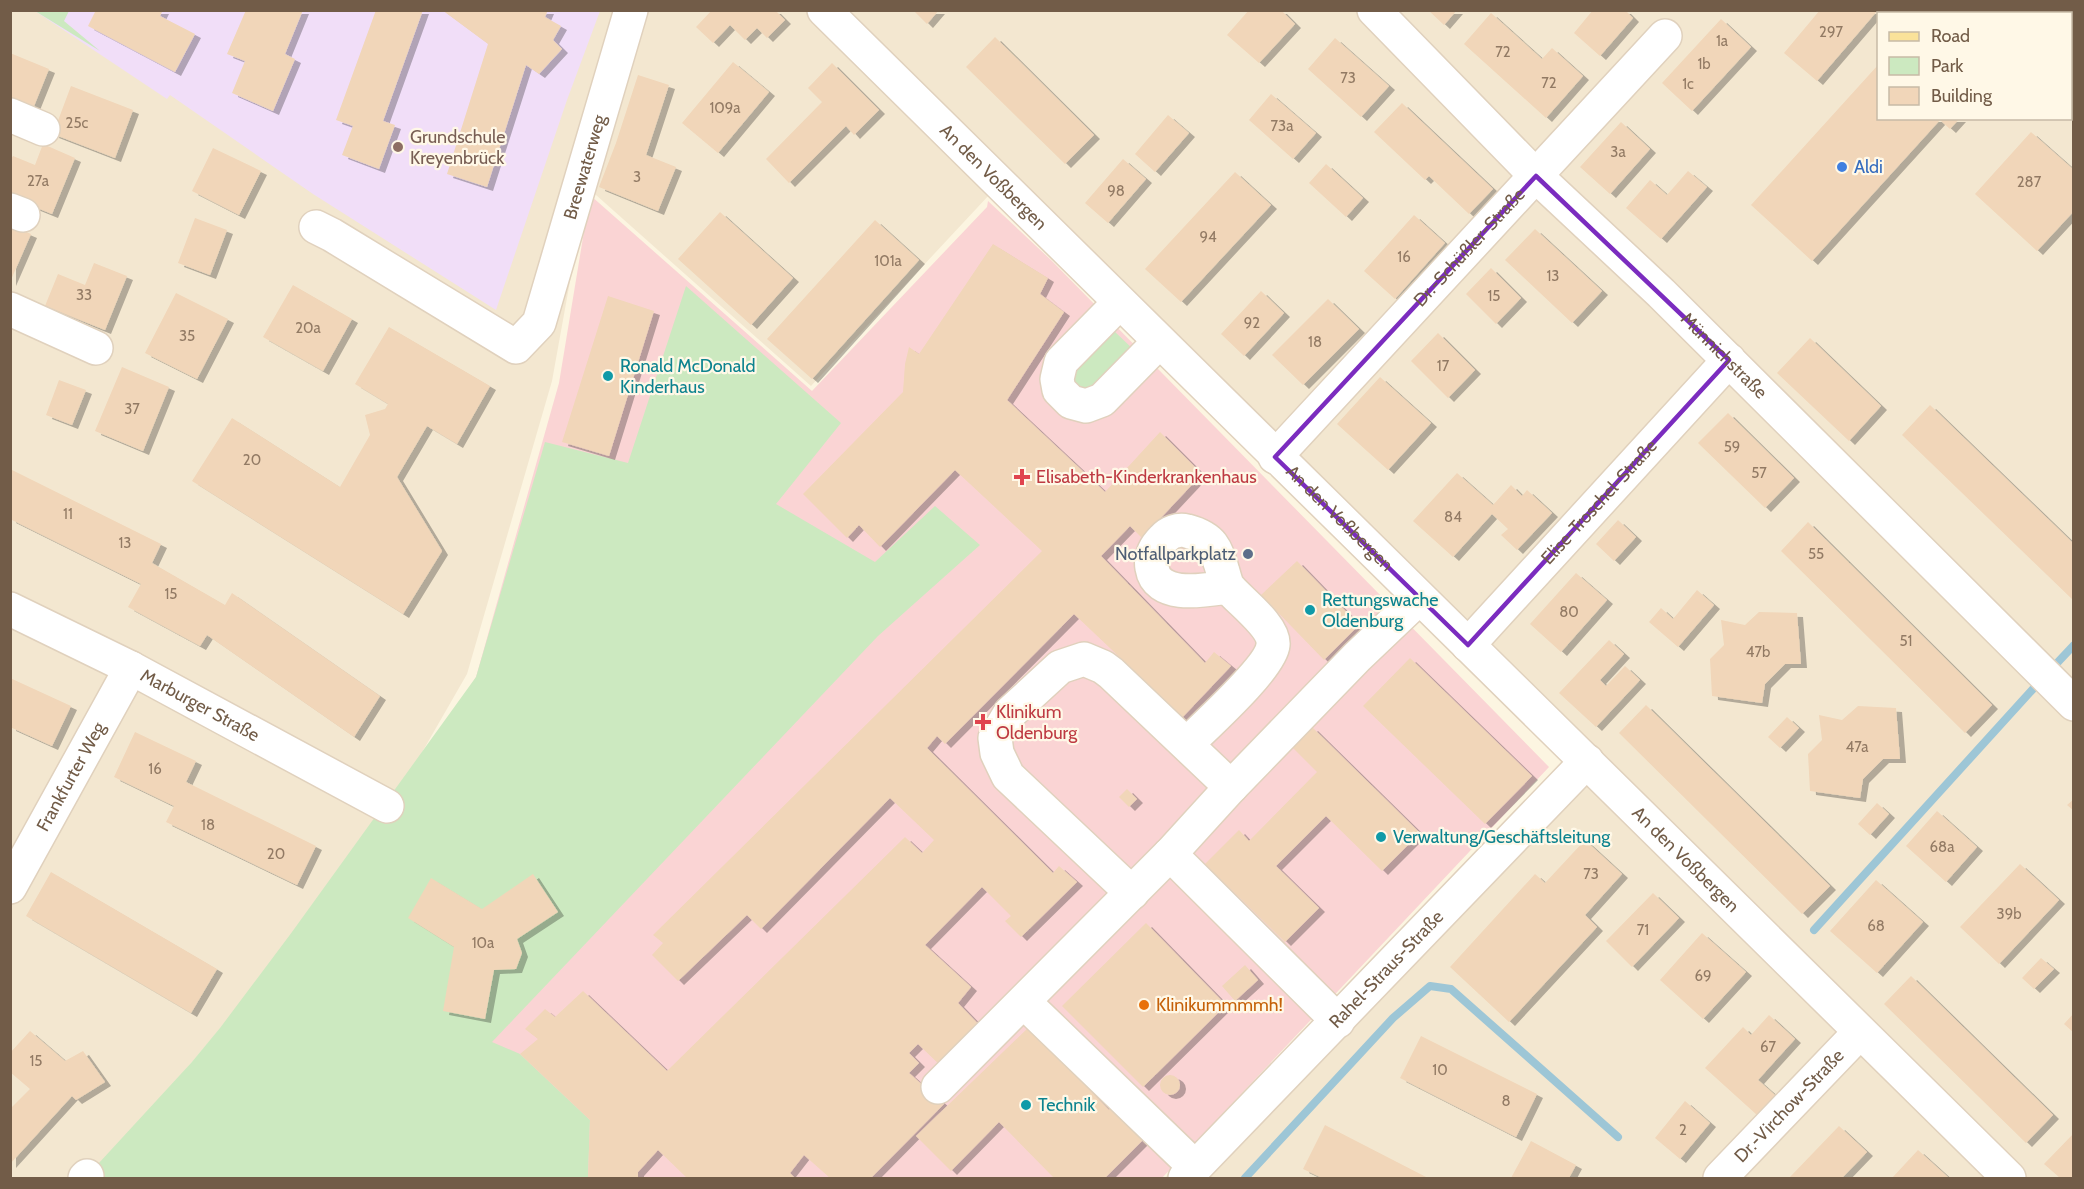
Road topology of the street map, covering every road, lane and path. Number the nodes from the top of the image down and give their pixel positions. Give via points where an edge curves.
1 (631, 10) edge
2 (824, 10) edge
3 (1374, 10) edge
4 (1665, 36) dead end
5 (10, 115) edge
6 (43, 129) dead end
7 (1536, 176) junction
8 (316, 228) dead end
9 (1119, 303) junction
10 (10, 309) edge
11 (1159, 342) junction
12 (96, 348) dead end
13 (1729, 360) junction
14 (1275, 457) junction
15 (1228, 587) dead end
16 (1419, 598) junction
17 (10, 609) edge
18 (1468, 645) junction
19 (131, 668) junction
20 (2073, 704) edge
21 (1187, 744) junction
22 (1587, 761) junction
23 (1231, 787) junction
24 (387, 806) dead end
25 (1170, 854) junction
26 (10, 887) edge
27 (1132, 893) junction
28 (1024, 1002) junction
29 (1338, 1021) junction
30 (1860, 1032) junction
31 (938, 1087) dead end
32 (1190, 1173) edge
33 (1719, 1179) edge
34 (2009, 1179) edge

1 - 8 street, Breewaterweg via 539,323 516,347
2 - 9 street, An den Voßbergen
3 - 7 street, Münnichstraße
4 - 7 street, Dr.-Schüßler-Straße
5 - 6 street
7 - 13 street, Münnichstraße
7 - 14 street, Dr.-Schüßler-Straße
9 - 11 street, An den Voßbergen
9 - 11 street via 1061,362 1059,390 1071,402 1086,406 1102,400
10 - 12 street
11 - 14 street, An den Voßbergen
13 - 18 street, Elise-Troschel-Straße
13 - 20 street, Münnichstraße
14 - 16 street, An den Voßbergen
15 - 21 street via 1271,632 1274,644 1256,674
16 - 18 street, An den Voßbergen
16 - 23 street via 1348,665
17 - 19 street, Marburger Straße
18 - 22 street, An den Voßbergen
19 - 24 street, Marburger Straße
19 - 26 street, Frankfurter Weg
21 - 23 street
21 - 27 street via 1111,673 1084,659 1060,667 1010,713 995,738 996,753 1008,776
22 - 29 street, Rahel-Straus-Straße
22 - 30 street, An den Voßbergen
23 - 25 street
25 - 27 street
25 - 29 street
27 - 28 street
28 - 31 street
28 - 32 street
29 - 32 street, Rahel-Straus-Straße
30 - 33 street, Dr.-Virchow-Straße
30 - 34 street, An den Voßbergen

